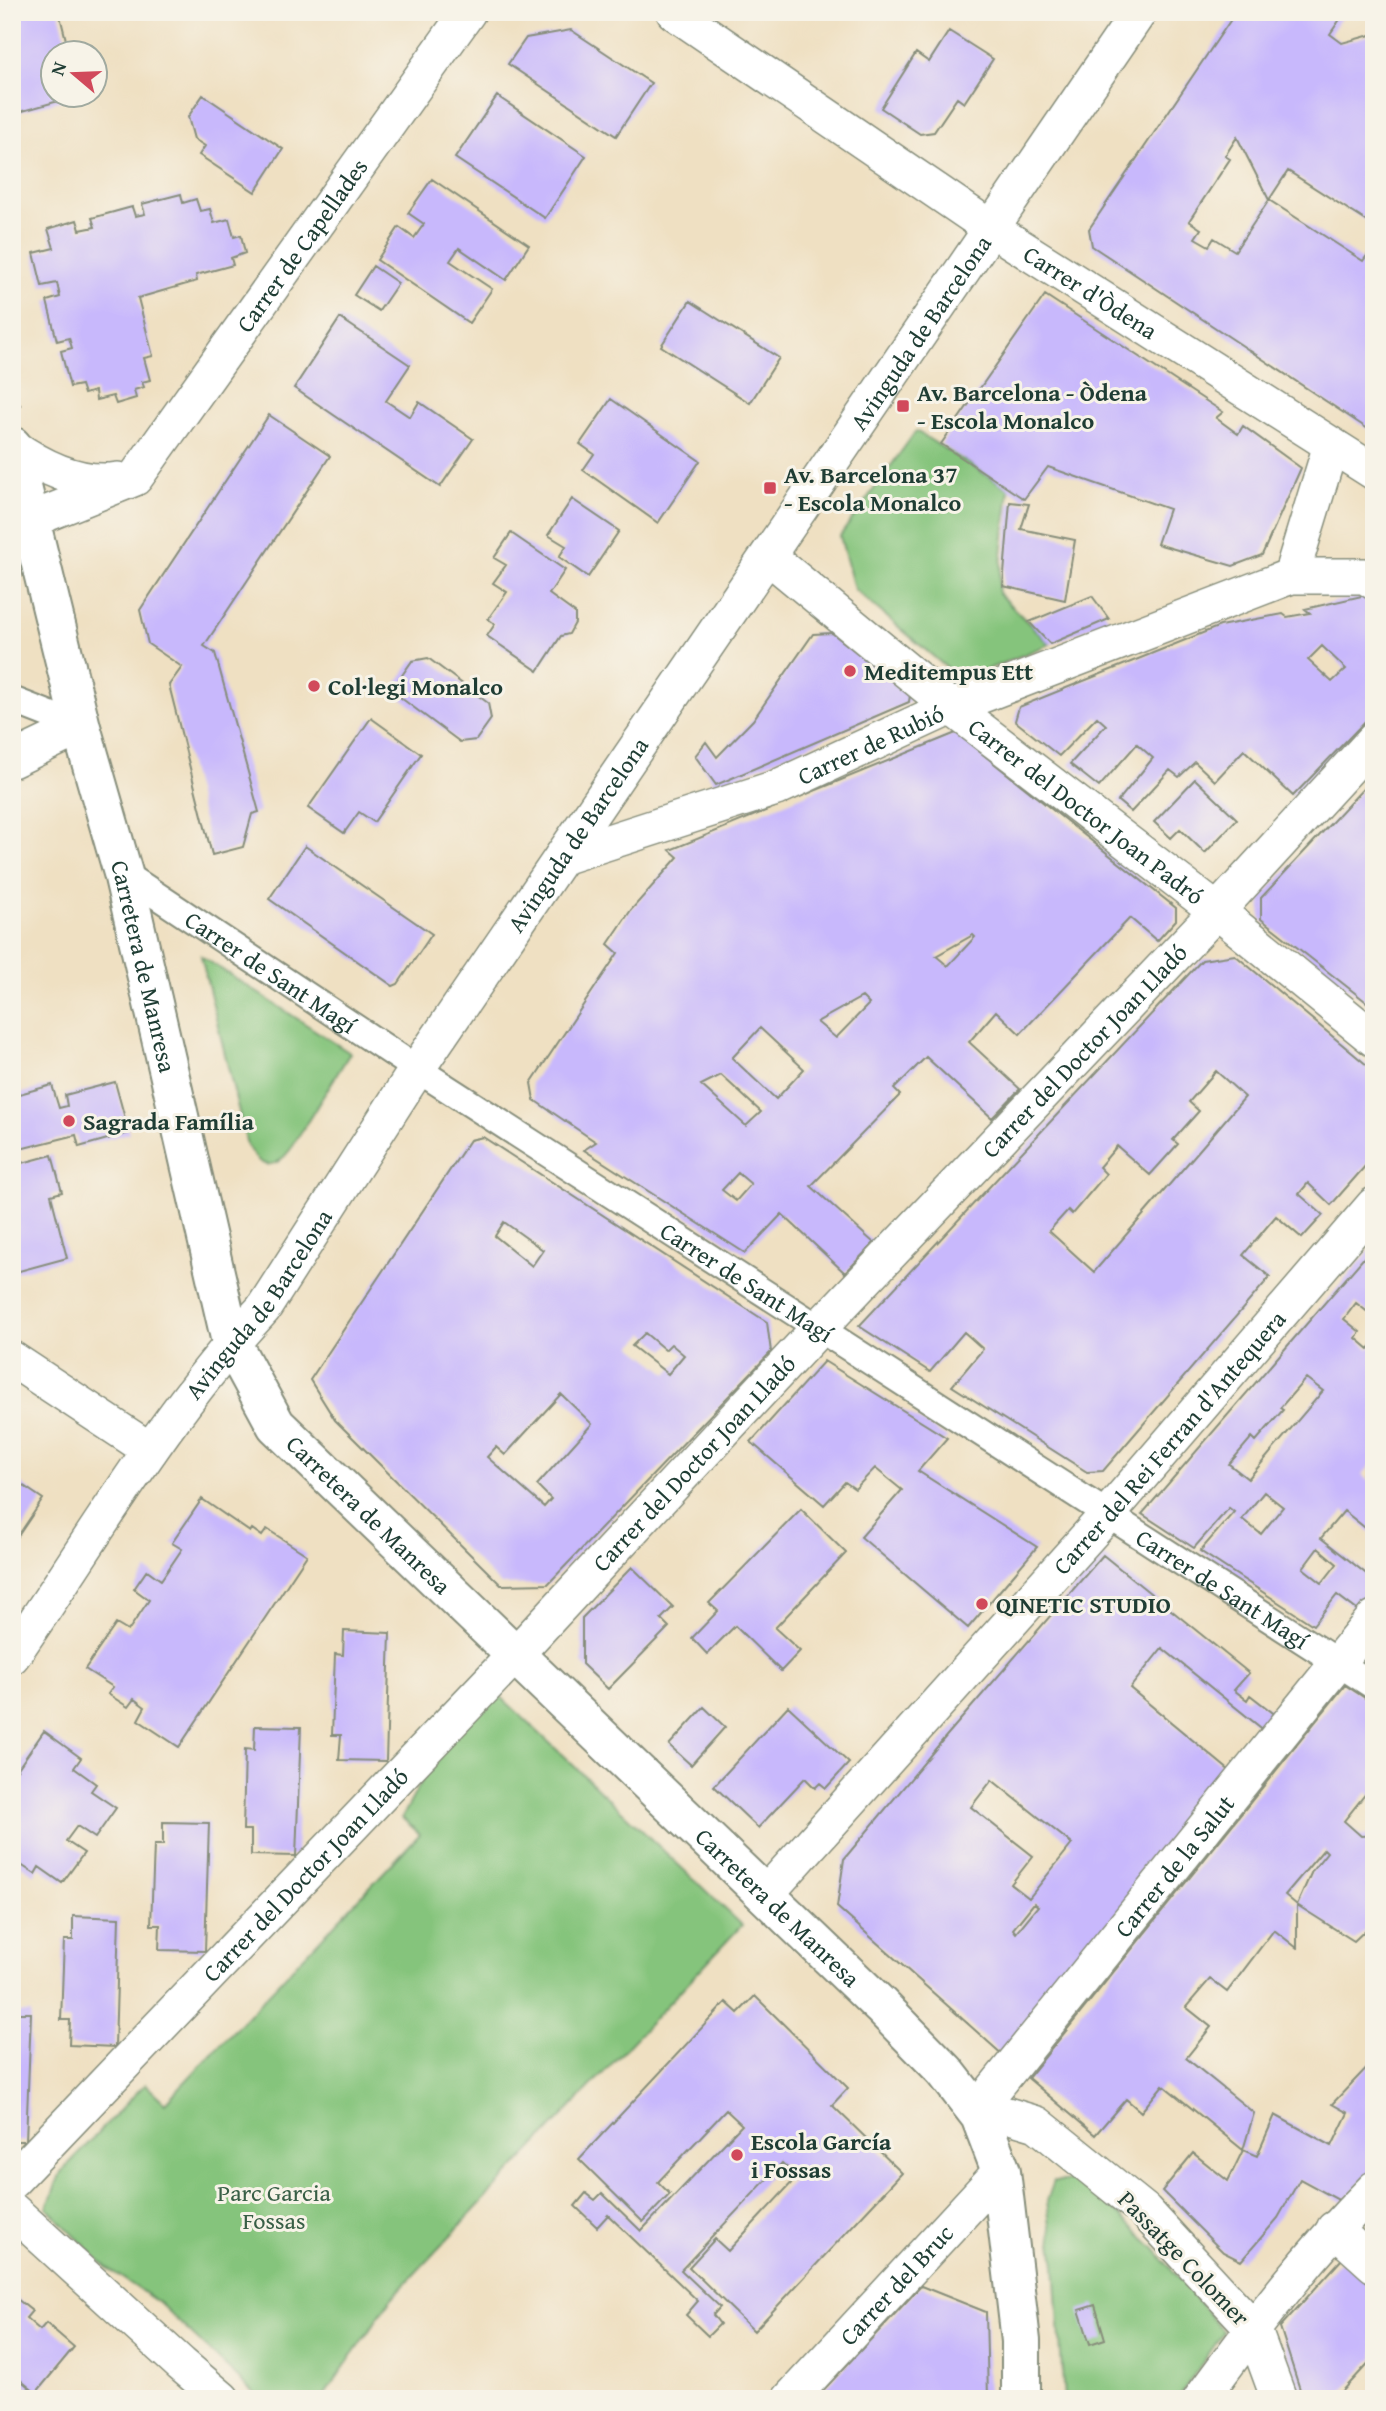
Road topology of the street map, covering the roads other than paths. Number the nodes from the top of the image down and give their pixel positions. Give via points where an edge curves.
1 (468, 12) edge
2 (674, 12) edge
3 (1139, 12) edge
4 (992, 229) junction
5 (1331, 445) junction
6 (23, 454) edge
7 (1374, 472) edge
8 (135, 478) junction
9 (32, 523) junction
10 (768, 556) junction
11 (1292, 576) junction
12 (1374, 582) edge
13 (12, 700) edge
14 (951, 706) junction
15 (82, 727) junction
16 (1374, 740) edge
17 (12, 760) edge
18 (562, 857) junction
19 (122, 873) junction
20 (1217, 911) junction
21 (1374, 1039) edge
22 (417, 1069) junction
23 (1374, 1205) edge
24 (819, 1328) junction
25 (231, 1342) junction
26 (12, 1359) edge
27 (150, 1450) junction
28 (1108, 1514) junction
29 (1374, 1618) edge
30 (12, 1656) edge
31 (514, 1656) junction
32 (1338, 1662) junction
33 (1374, 1686) edge
34 (765, 1895) junction
35 (980, 2116) junction
36 (1001, 2171) junction
37 (12, 2181) edge
38 (1374, 2189) edge
39 (12, 2210) edge
40 (1334, 2229) junction
41 (1374, 2265) edge
42 (1253, 2328) junction
43 (222, 2399) edge
44 (790, 2399) edge
45 (1021, 2399) edge
46 (1201, 2399) edge
47 (1279, 2399) edge

1 - 8 street, Carrer de Capellades
2 - 4 street, Carrer d'Òdena
3 - 4 street, Avinguda de Barcelona
4 - 5 street, Carrer d'Òdena
4 - 10 street, Avinguda de Barcelona
5 - 7 street, Carrer d'Òdena
5 - 11 street
6 - 8 street via 64,474 103,483
6 - 9 street, Carretera de Manresa
8 - 9 street
9 - 15 street, Carretera de Manresa
10 - 14 street, Carrer del Doctor Joan Padró
10 - 18 street, Avinguda de Barcelona
11 - 12 street, Carrer de Rubió via 1365,576
11 - 14 street, Carrer de Rubió
13 - 15 street
14 - 18 street, Carrer de Rubió via 776,788
14 - 20 street, Carrer del Doctor Joan Padró
15 - 17 street
15 - 19 street, Carretera de Manresa
16 - 20 street, Carrer del Doctor Joan Lladó
18 - 22 street, Avinguda de Barcelona
19 - 22 street, Carrer de Sant Magí
19 - 25 street, Carretera de Manresa
20 - 21 street, Carrer del Doctor Joan Padró
20 - 24 street, Carrer del Doctor Joan Lladó
22 - 24 street, Carrer de Sant Magí
22 - 25 street, Avinguda de Barcelona via 263,1309
23 - 28 street, Carrer del Rei Ferran d'Antequera
24 - 28 street, Carrer de Sant Magí
24 - 31 street, Carrer del Doctor Joan Lladó
25 - 27 street, Avinguda de Barcelona
25 - 31 street, Carretera de Manresa via 276,1425
26 - 27 street
27 - 30 street, Avinguda de Barcelona
28 - 32 street, Carrer de Sant Magí
28 - 34 street, Carrer del Rei Ferran d'Antequera
29 - 32 street, Carrer de la Salut
31 - 34 street, Carretera de Manresa
31 - 37 street, Carrer del Doctor Joan Lladó
32 - 33 street, Carrer de Sant Magí
32 - 35 street, Carrer de la Salut via 993,2090
34 - 35 street, Carretera de Manresa via 945,2071
35 - 36 street, Carretera de Manresa
35 - 42 street, Passatge Colomer via 1007,2115 1037,2123 1144,2211
36 - 44 street, Carrer del Bruc
36 - 45 street, Carretera de Manresa via 1021,2341
38 - 40 street
39 - 43 street
40 - 41 street
40 - 42 street
42 - 46 street
42 - 47 street, Passatge Colomer

